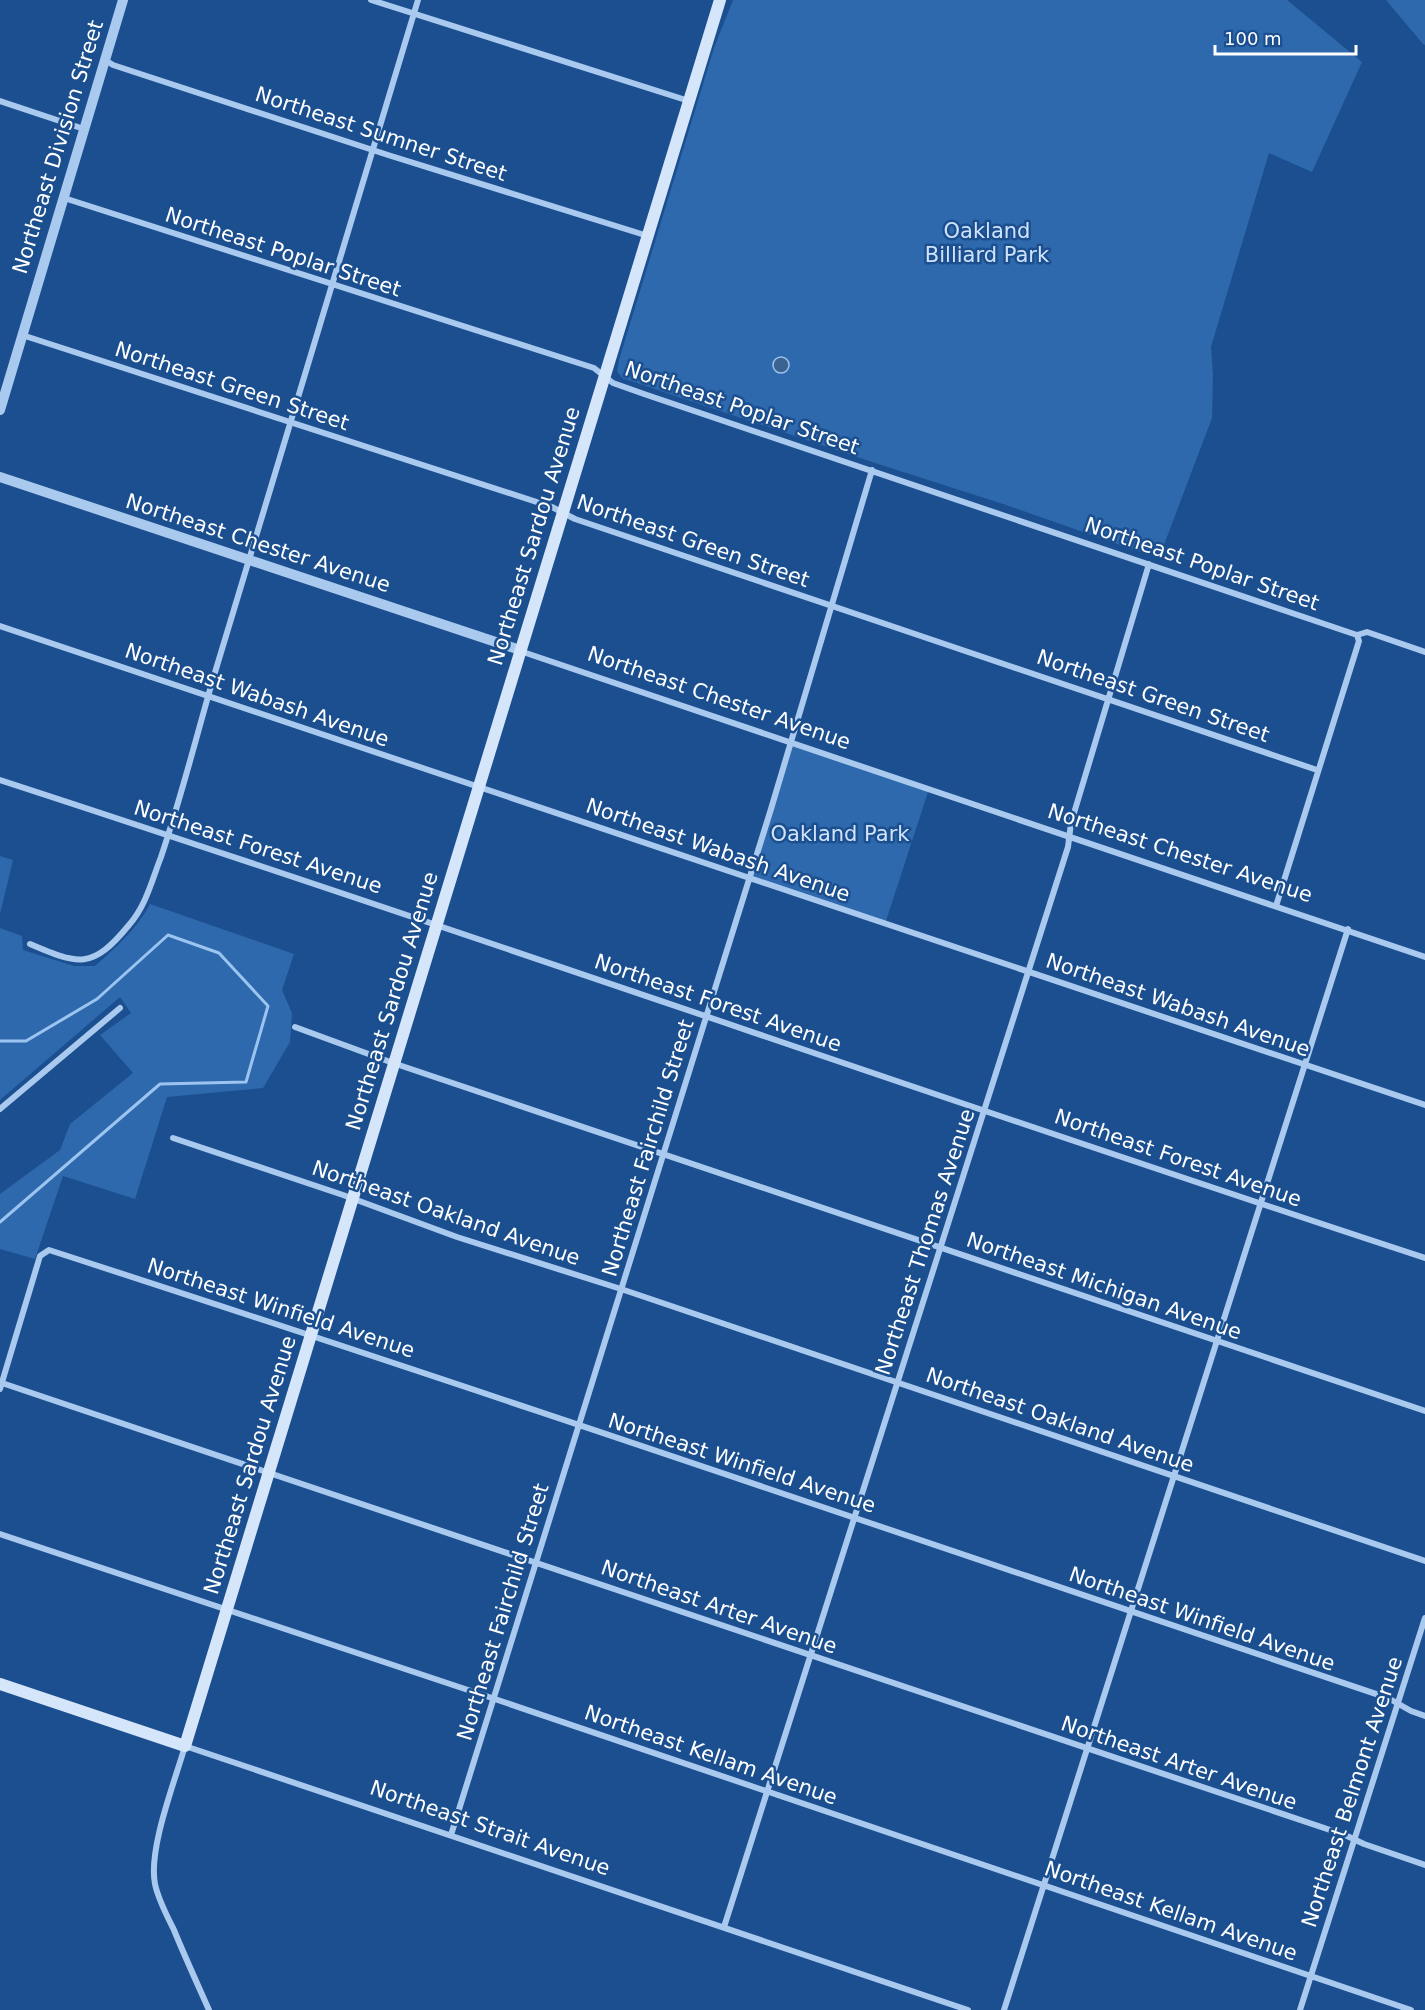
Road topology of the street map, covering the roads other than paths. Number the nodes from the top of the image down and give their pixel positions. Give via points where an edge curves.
1 (123, 0) edge
2 (371, 0) edge
3 (418, 0) edge
4 (722, 0) edge
5 (414, 14) junction
6 (105, 60) junction
7 (0, 101) edge
8 (689, 101) junction
9 (84, 129) junction
10 (373, 150) junction
11 (64, 198) junction
12 (648, 236) junction
13 (333, 285) junction
14 (22, 335) junction
15 (604, 375) junction
16 (0, 410) edge
17 (291, 422) junction
18 (872, 470) junction
19 (0, 477) edge
20 (562, 513) junction
21 (249, 560) junction
22 (1149, 564) junction
23 (832, 606) junction
24 (0, 626) edge
25 (1357, 635) junction
26 (520, 650) junction
27 (1425, 652) edge
28 (208, 697) junction
29 (1108, 698) junction
30 (791, 743) junction
31 (1317, 770) junction
32 (0, 780) edge
33 (478, 786) junction
34 (168, 835) junction
35 (1069, 837) junction
36 (749, 878) junction
37 (1276, 906) junction
38 (436, 924) junction
39 (1348, 929) junction
40 (30, 944) dead end
41 (1425, 957) edge
42 (1029, 972) junction
43 (120, 1008) dead end
44 (706, 1016) junction
45 (295, 1027) dead end
46 (393, 1063) junction
47 (1305, 1065) junction
48 (1425, 1105) edge
49 (0, 1109) edge
50 (984, 1111) junction
51 (173, 1137) dead end
52 (663, 1154) junction
53 (352, 1198) junction
54 (1260, 1204) junction
55 (940, 1247) junction
56 (1425, 1258) edge
57 (621, 1289) junction
58 (311, 1334) junction
59 (1216, 1342) junction
60 (898, 1383) junction
61 (1, 1386) edge
62 (1425, 1411) edge
63 (579, 1425) junction
64 (268, 1474) junction
65 (1174, 1476) junction
66 (854, 1517) junction
67 (0, 1534) edge
68 (1425, 1561) edge
69 (536, 1562) junction
70 (227, 1610) junction
71 (1130, 1612) junction
72 (1425, 1618) edge
73 (810, 1655) junction
74 (0, 1684) edge
75 (494, 1699) junction
76 (1397, 1704) junction
77 (1425, 1716) edge
78 (185, 1746) junction
79 (1087, 1749) junction
80 (766, 1792) junction
81 (452, 1835) junction
82 (1354, 1840) junction
83 (1425, 1865) edge
84 (1043, 1885) junction
85 (724, 1927) junction
86 (1311, 1976) junction
87 (209, 2010) edge
88 (968, 2010) edge
89 (1004, 2010) edge
90 (1300, 2010) edge
91 (1411, 2010) edge

1 - 6 street, Northeast Division Street
2 - 5 street
3 - 5 street
4 - 8 main road, Northeast Sardou Avenue
5 - 8 street
5 - 10 street
6 - 9 street, Northeast Division Street
6 - 10 street, Northeast Sumner Street
7 - 9 street
8 - 12 main road, Northeast Sardou Avenue
9 - 11 street, Northeast Division Street
10 - 12 street, Northeast Sumner Street
10 - 13 street
11 - 13 street, Northeast Poplar Street
11 - 14 street, Northeast Division Street
12 - 15 main road, Northeast Sardou Avenue
13 - 15 street, Northeast Poplar Street via 594,368
13 - 17 street
14 - 16 street, Northeast Division Street
14 - 17 street, Northeast Green Street
15 - 18 street, Northeast Poplar Street via 613,383
15 - 20 main road, Northeast Sardou Avenue
17 - 20 street, Northeast Green Street
17 - 21 street
18 - 22 street, Northeast Poplar Street
18 - 23 street, Northeast Fairchild Street
19 - 21 street, Northeast Chester Avenue
20 - 23 street, Northeast Green Street
20 - 26 main road, Northeast Sardou Avenue
21 - 26 street, Northeast Chester Avenue
21 - 28 street
22 - 25 street, Northeast Poplar Street
22 - 29 street, Northeast Thomas Avenue
23 - 29 street, Northeast Green Street
23 - 30 street, Northeast Fairchild Street
24 - 28 street, Northeast Wabash Avenue
25 - 27 street, Northeast Poplar Street via 1367,632
25 - 31 street via 1359,641
26 - 30 street, Northeast Chester Avenue
26 - 33 main road, Northeast Sardou Avenue
28 - 33 street, Northeast Wabash Avenue
28 - 34 street
29 - 31 street, Northeast Green Street
29 - 35 street, Northeast Thomas Avenue
30 - 35 street, Northeast Chester Avenue
30 - 36 street, Northeast Fairchild Street
31 - 37 street
32 - 34 street, Northeast Forest Avenue
33 - 36 street, Northeast Wabash Avenue
33 - 38 main road, Northeast Sardou Avenue
34 - 38 street, Northeast Forest Avenue
34 - 40 street via 137,915 101,953 84,960 67,960
35 - 37 street, Northeast Chester Avenue
35 - 42 street, Northeast Thomas Avenue
36 - 42 street, Northeast Wabash Avenue
36 - 44 street, Northeast Fairchild Street
37 - 39 street, Northeast Chester Avenue
38 - 44 street, Northeast Forest Avenue
38 - 46 main road, Northeast Sardou Avenue
39 - 41 street, Northeast Chester Avenue
39 - 47 street
42 - 47 street, Northeast Wabash Avenue
42 - 50 street, Northeast Thomas Avenue
43 - 49 street
44 - 50 street, Northeast Forest Avenue
44 - 52 street, Northeast Fairchild Street
45 - 46 street, Northeast Michigan Avenue
46 - 52 street, Northeast Michigan Avenue
46 - 53 main road, Northeast Sardou Avenue
47 - 48 street, Northeast Wabash Avenue
47 - 54 street
50 - 54 street, Northeast Forest Avenue
50 - 55 street, Northeast Thomas Avenue
51 - 53 street, Northeast Oakland Avenue
52 - 55 street, Northeast Michigan Avenue
52 - 57 street, Northeast Fairchild Street
53 - 57 street, Northeast Oakland Avenue via 457,1237
53 - 58 main road, Northeast Sardou Avenue
54 - 56 street, Northeast Forest Avenue
54 - 59 street
55 - 59 street, Northeast Michigan Avenue
55 - 60 street, Northeast Thomas Avenue
57 - 60 street, Northeast Oakland Avenue
57 - 63 street, Northeast Fairchild Street
58 - 61 street, Northeast Winfield Avenue via 49,1250 40,1257
58 - 63 street, Northeast Winfield Avenue
58 - 64 main road, Northeast Sardou Avenue
59 - 62 street, Northeast Michigan Avenue
59 - 65 street
60 - 65 street, Northeast Oakland Avenue
60 - 66 street, Northeast Thomas Avenue
61 - 64 street, Northeast Arter Avenue
63 - 66 street, Northeast Winfield Avenue
63 - 69 street, Northeast Fairchild Street
64 - 69 street, Northeast Arter Avenue
64 - 70 main road, Northeast Sardou Avenue
65 - 68 street, Northeast Oakland Avenue
65 - 71 street
66 - 71 street, Northeast Winfield Avenue
66 - 73 street, Northeast Thomas Avenue
67 - 70 street, Northeast Kellam Avenue
69 - 73 street, Northeast Arter Avenue
69 - 75 street, Northeast Fairchild Street
70 - 75 street, Northeast Kellam Avenue
70 - 78 main road, Northeast Sardou Avenue
71 - 76 street, Northeast Winfield Avenue
71 - 79 street
72 - 76 street, Northeast Belmont Avenue
73 - 79 street, Northeast Arter Avenue
73 - 80 street, Northeast Thomas Avenue
74 - 78 main road, Northeast Strait Avenue
75 - 80 street, Northeast Kellam Avenue
75 - 81 street, Northeast Fairchild Street
76 - 77 street, Northeast Winfield Avenue
76 - 82 street, Northeast Belmont Avenue
78 - 81 street, Northeast Strait Avenue
78 - 87 street, Northeast Sardou Avenue via 159,1834 154,1879
79 - 82 street, Northeast Arter Avenue
79 - 84 street
80 - 84 street, Northeast Kellam Avenue
80 - 85 street, Northeast Thomas Avenue
81 - 85 street, Northeast Strait Avenue
82 - 83 street, Northeast Arter Avenue
82 - 86 street, Northeast Belmont Avenue
84 - 86 street, Northeast Kellam Avenue
84 - 89 street
85 - 88 street, Northeast Strait Avenue
86 - 90 street, Northeast Belmont Avenue
86 - 91 street, Northeast Kellam Avenue

